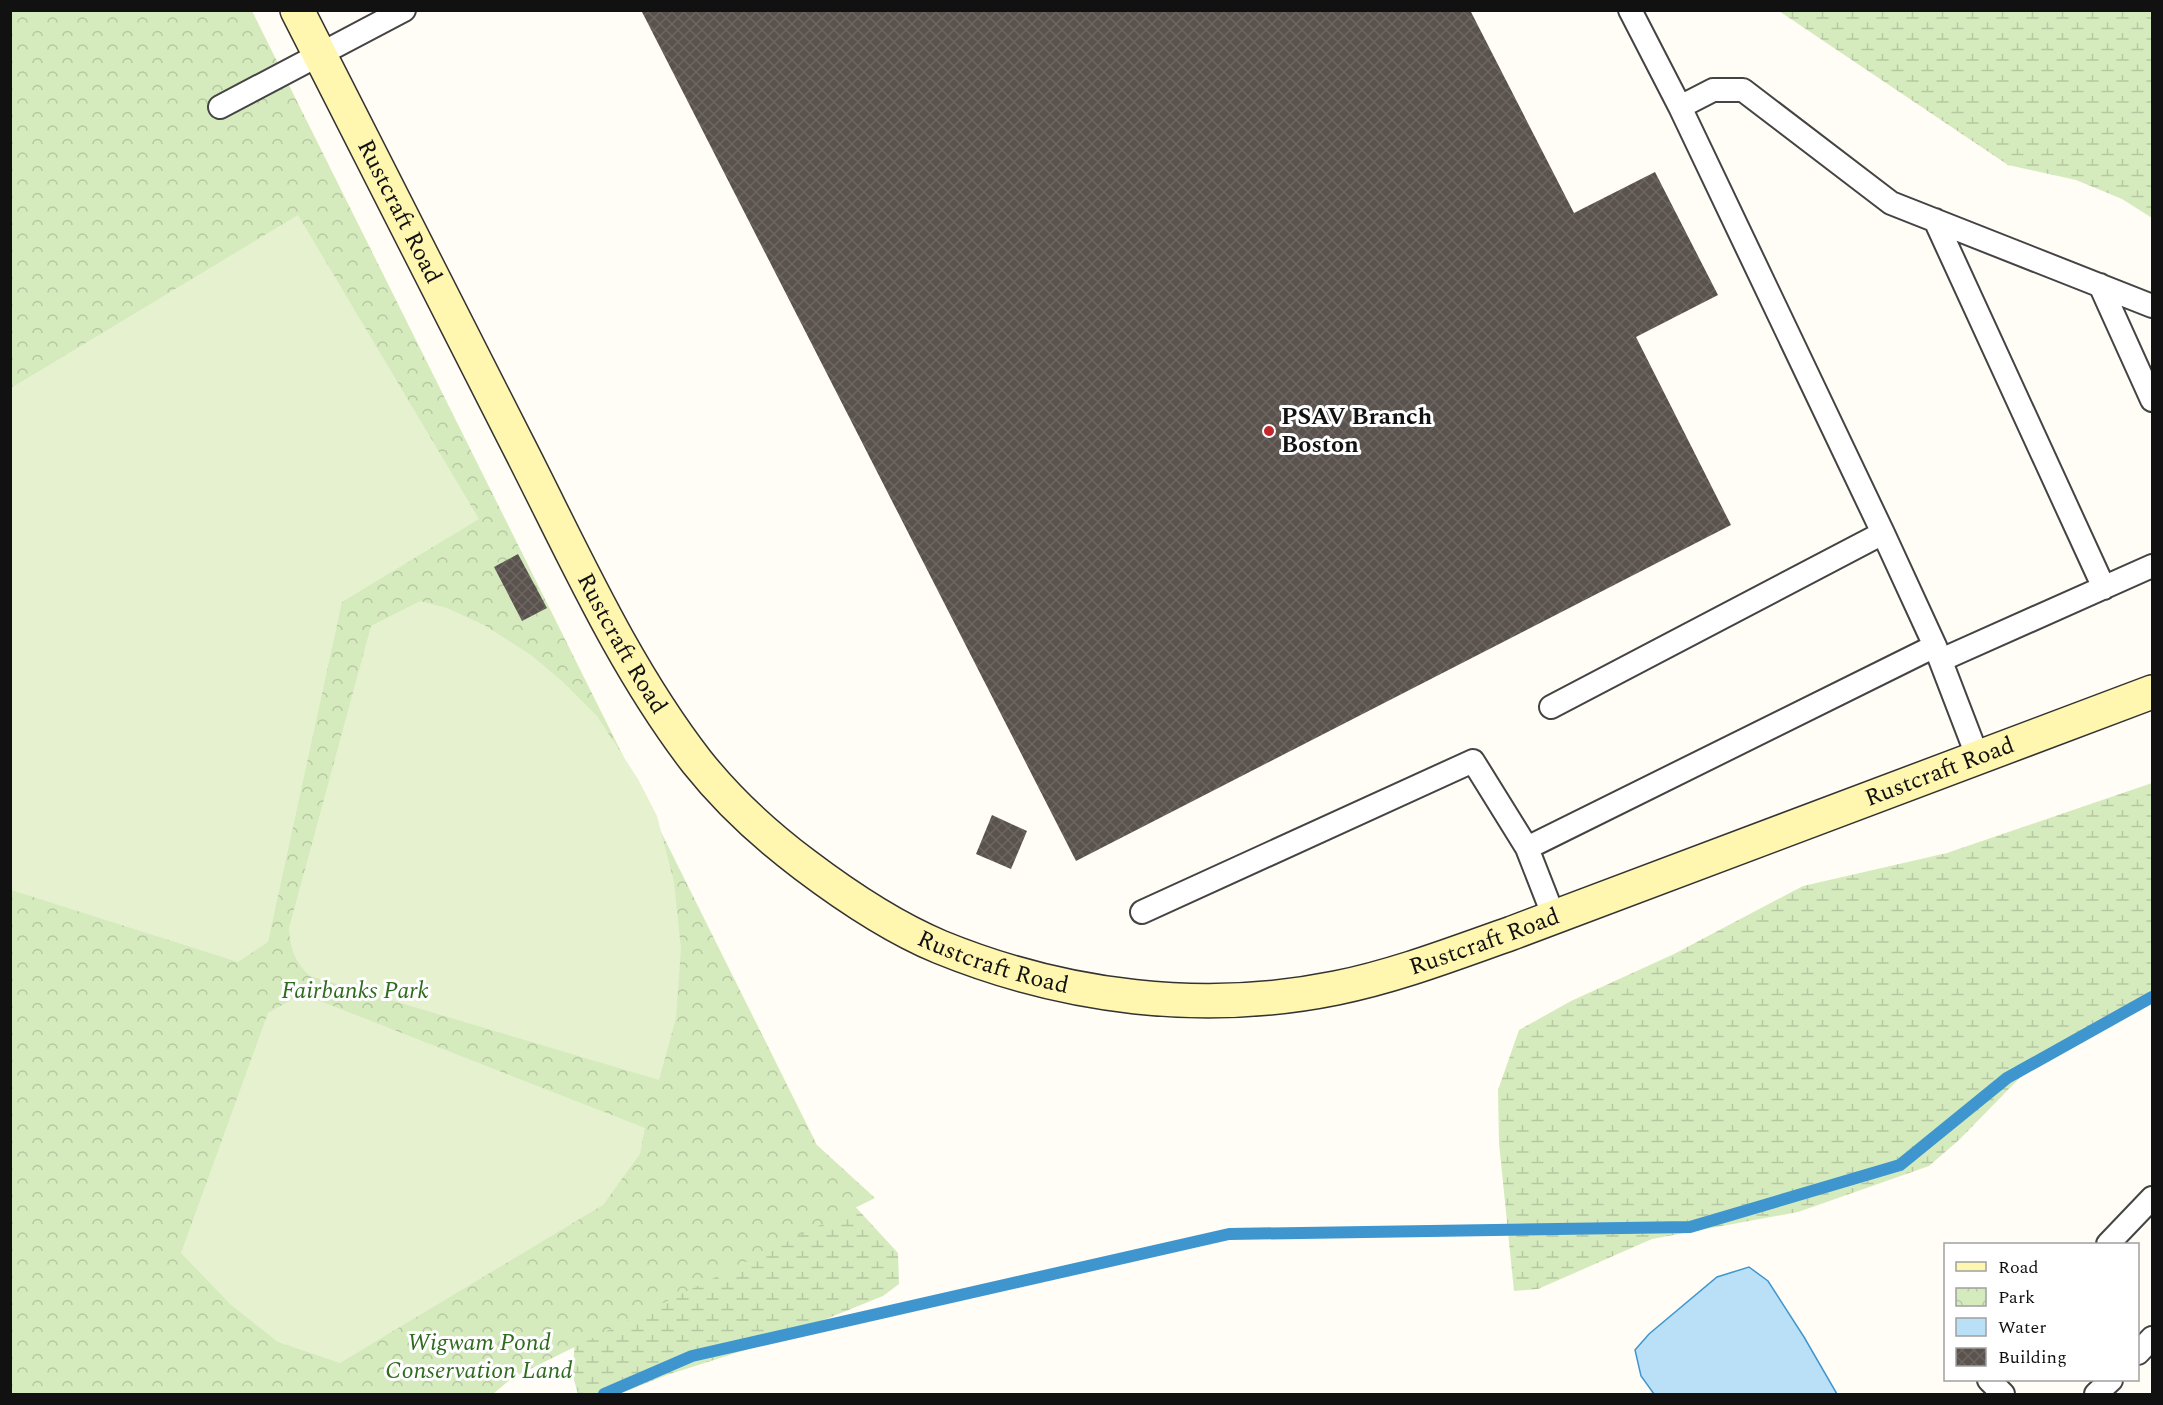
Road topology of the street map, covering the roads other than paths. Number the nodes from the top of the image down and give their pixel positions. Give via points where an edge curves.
1 (297, 10) edge
2 (404, 10) edge
3 (1630, 10) edge
4 (319, 54) junction
5 (220, 107) dead end
6 (1680, 107) junction
7 (1935, 220) junction
8 (2100, 285) junction
9 (2152, 306) edge
10 (2152, 400) edge
11 (1883, 533) junction
12 (2152, 566) edge
13 (2104, 588) junction
14 (1938, 653) junction
15 (2152, 692) edge
16 (1551, 707) dead end
17 (1978, 758) junction
18 (1527, 848) junction
19 (1142, 912) dead end
20 (1554, 917) junction
21 (2152, 1198) edge
22 (2110, 1243) edge
23 (2152, 1338) edge
24 (2139, 1352) edge
25 (1990, 1381) edge
26 (2110, 1381) edge
27 (2003, 1395) edge
28 (2097, 1395) edge

1 - 4 main road, Rustcraft Road
2 - 4 lane
3 - 6 lane
4 - 5 lane
4 - 20 main road, Rustcraft Road via 614,632 652,696 699,765 738,808 826,881 874,913 938,946 1081,990 1163,1000 1216,1001 1337,988 1425,963
6 - 7 lane via 1713,90 1743,90 1891,203
6 - 11 lane
7 - 8 lane
7 - 13 lane
8 - 9 lane
8 - 10 lane
11 - 14 lane
11 - 16 lane
12 - 13 lane
13 - 14 lane
14 - 17 lane
14 - 18 lane
15 - 17 main road, Rustcraft Road
17 - 20 main road, Rustcraft Road
18 - 19 lane via 1473,761
18 - 20 lane
21 - 22 lane
23 - 24 lane
25 - 27 lane
26 - 28 lane

